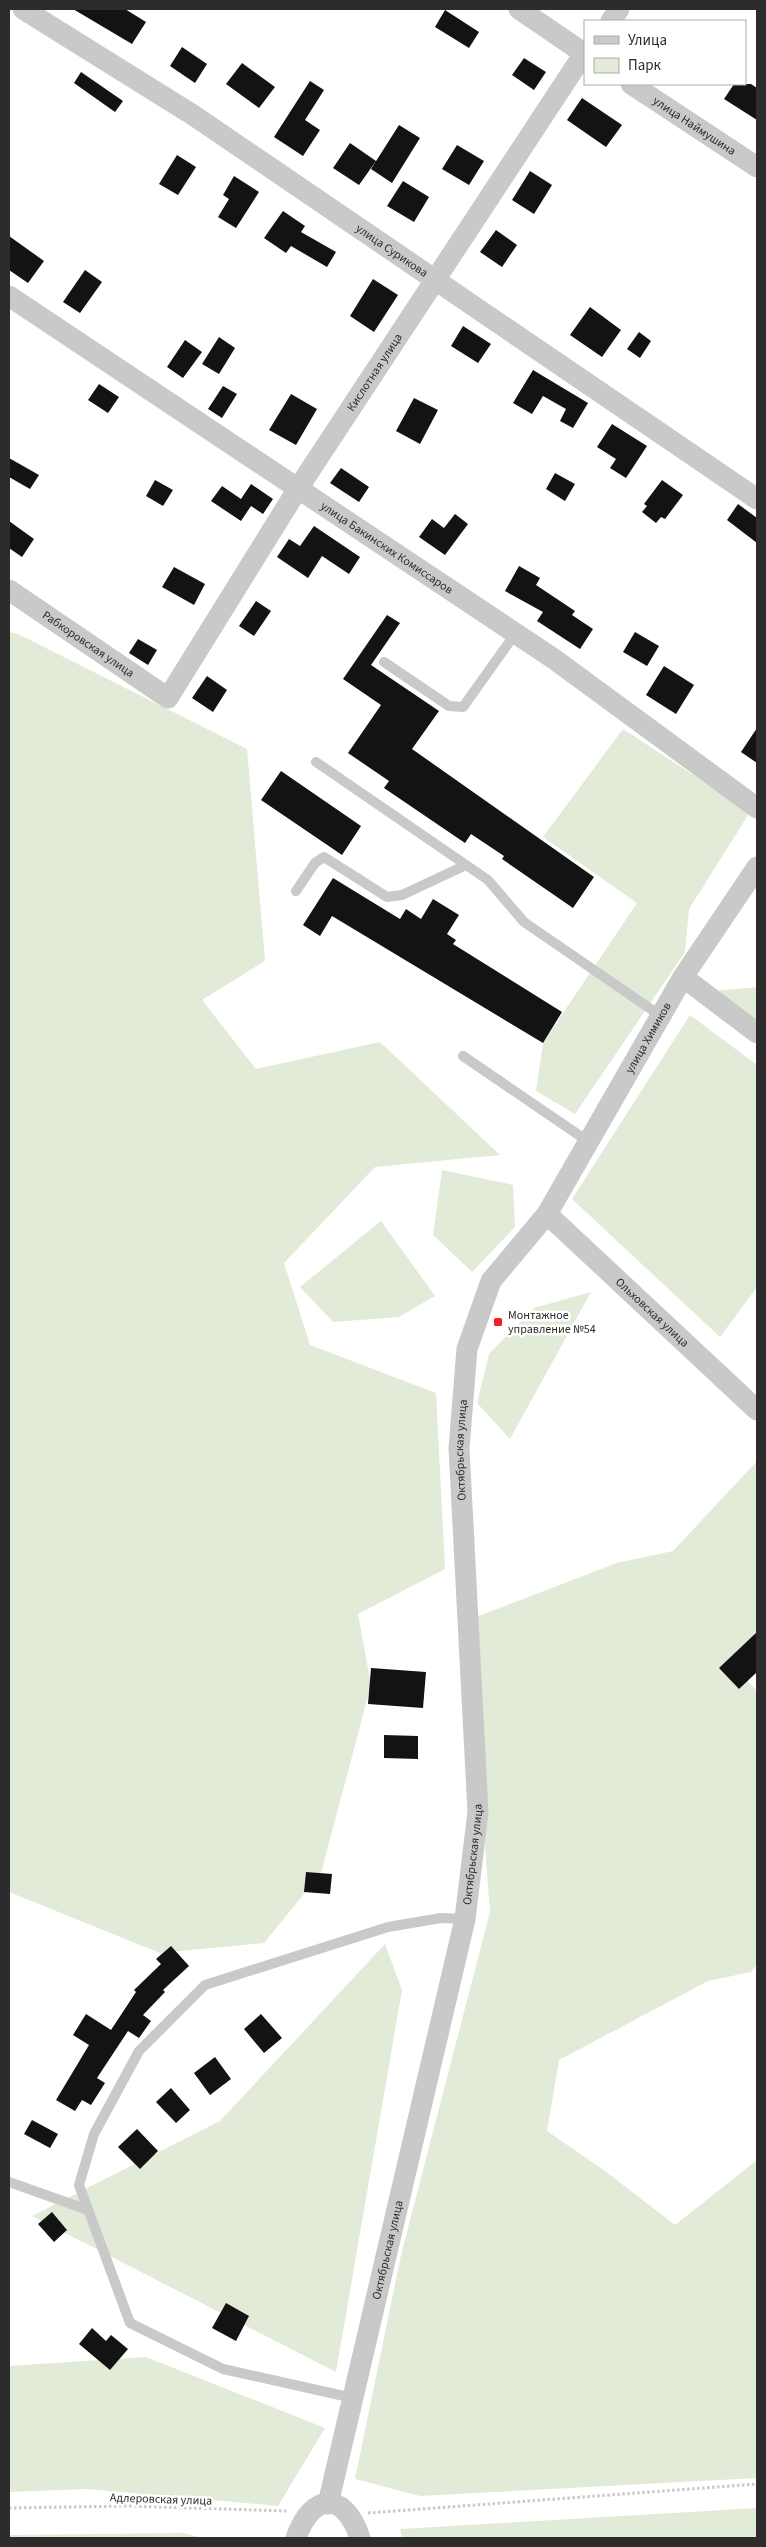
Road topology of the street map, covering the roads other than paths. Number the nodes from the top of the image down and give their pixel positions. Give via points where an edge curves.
1 (23, 9) edge
2 (519, 9) edge
3 (619, 9) edge
4 (612, 20) edge
5 (584, 53) edge
6 (633, 85) edge
7 (757, 167) edge
8 (434, 280) junction
9 (9, 296) edge
10 (297, 490) junction
11 (757, 499) edge
12 (9, 590) edge
13 (515, 634) junction
14 (384, 662) dead end
15 (168, 698) joint
16 (316, 762) dead end
17 (757, 808) edge
18 (466, 864) junction
19 (757, 867) edge
20 (296, 891) dead end
21 (683, 977) junction
22 (661, 1016) junction
23 (757, 1033) edge
24 (463, 1056) dead end
25 (588, 1142) junction
26 (547, 1214) junction
27 (757, 1410) edge
28 (465, 1919) junction
29 (9, 2182) edge
30 (88, 2210) junction
31 (353, 2398) junction
32 (320, 2506) junction
33 (296, 2538) edge
34 (360, 2538) edge

1 - 8 street, улица Сурикова via 192,115
2 - 5 street
3 - 4 street
5 - 8 street, Кислотная улица
6 - 7 street, улица Наймушина
8 - 10 street, Кислотная улица
8 - 11 street, улица Сурикова
9 - 10 street, улица Бакинских Комиссаров
10 - 13 street, улица Бакинских Комиссаров
10 - 15 street, Кислотная улица
12 - 15 street, Рабкоровская улица
13 - 14 lane via 463,707 449,706
13 - 17 street, улица Бакинских Комиссаров
16 - 18 lane
18 - 20 lane via 402,895 387,897 324,858 316,863
18 - 22 lane via 488,880 524,922
19 - 21 street, улица Химиков
21 - 22 street, улица Химиков
21 - 23 street
22 - 25 street, улица Химиков
24 - 25 lane
25 - 26 street, улица Химиков
26 - 27 street, Ольховская улица
26 - 28 street, Октябрьская улица via 491,1281 467,1349 459,1448 478,1812
28 - 30 lane via 441,1918 388,1927 205,1984 139,2051 94,2134 79,2185
28 - 31 street, Октябрьская улица
29 - 30 lane
30 - 31 lane via 130,2323 223,2369
31 - 32 street, Октябрьская улица
32 - 33 street, Октябрьская улица via 302,2522
32 - 34 street via 340,2506 350,2514

